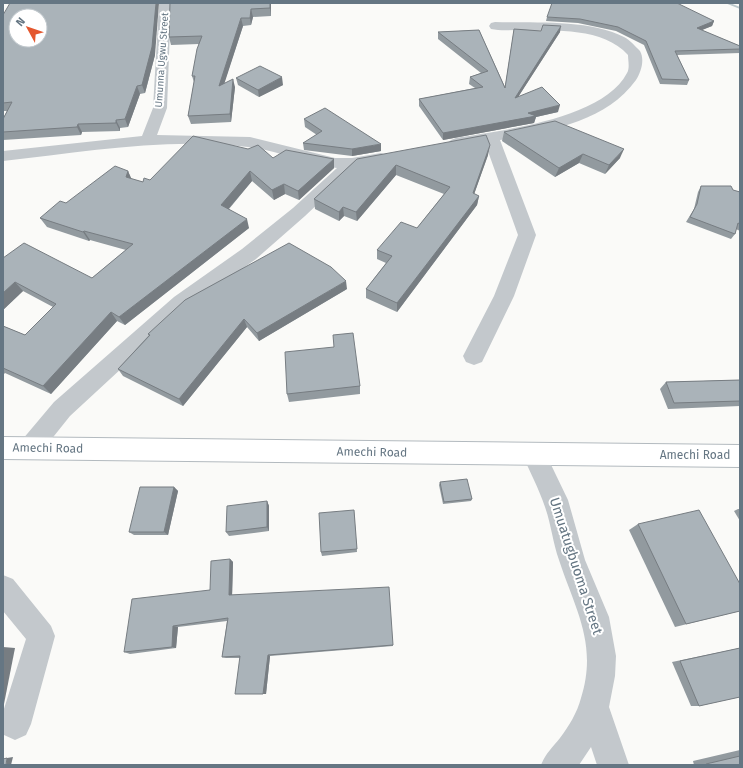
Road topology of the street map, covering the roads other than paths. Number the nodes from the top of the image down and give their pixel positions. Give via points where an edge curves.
1 (165, 3) edge
2 (495, 26) dead end
3 (491, 137) junction
4 (148, 140) junction
5 (444, 145) edge
6 (398, 154) edge
7 (3, 156) edge
8 (352, 163) junction
9 (474, 356) dead end
10 (3, 448) edge
11 (30, 448) junction
12 (534, 454) junction
13 (740, 456) edge
14 (3, 589) edge
15 (594, 708) junction
16 (15, 724) dead end
17 (557, 765) edge
18 (613, 765) edge

1 - 4 street, Umunna Ugwu Street via 160,108
2 - 3 street via 558,28 596,33 619,40 636,54 634,72 619,92 606,103 561,122
3 - 5 street
3 - 9 street via 527,236 504,296
4 - 7 street
4 - 8 street via 250,142 335,164
6 - 8 street
8 - 11 street via 249,254 181,302 62,409
10 - 11 main road, Amechi Road
11 - 12 main road, Amechi Road
12 - 13 main road, Amechi Road
12 - 15 street, Umuatugbuoma Street via 558,508 571,555 595,618 602,665
14 - 16 street via 41,636
15 - 17 street, Umuatugbuoma Street via 575,745
15 - 18 street

